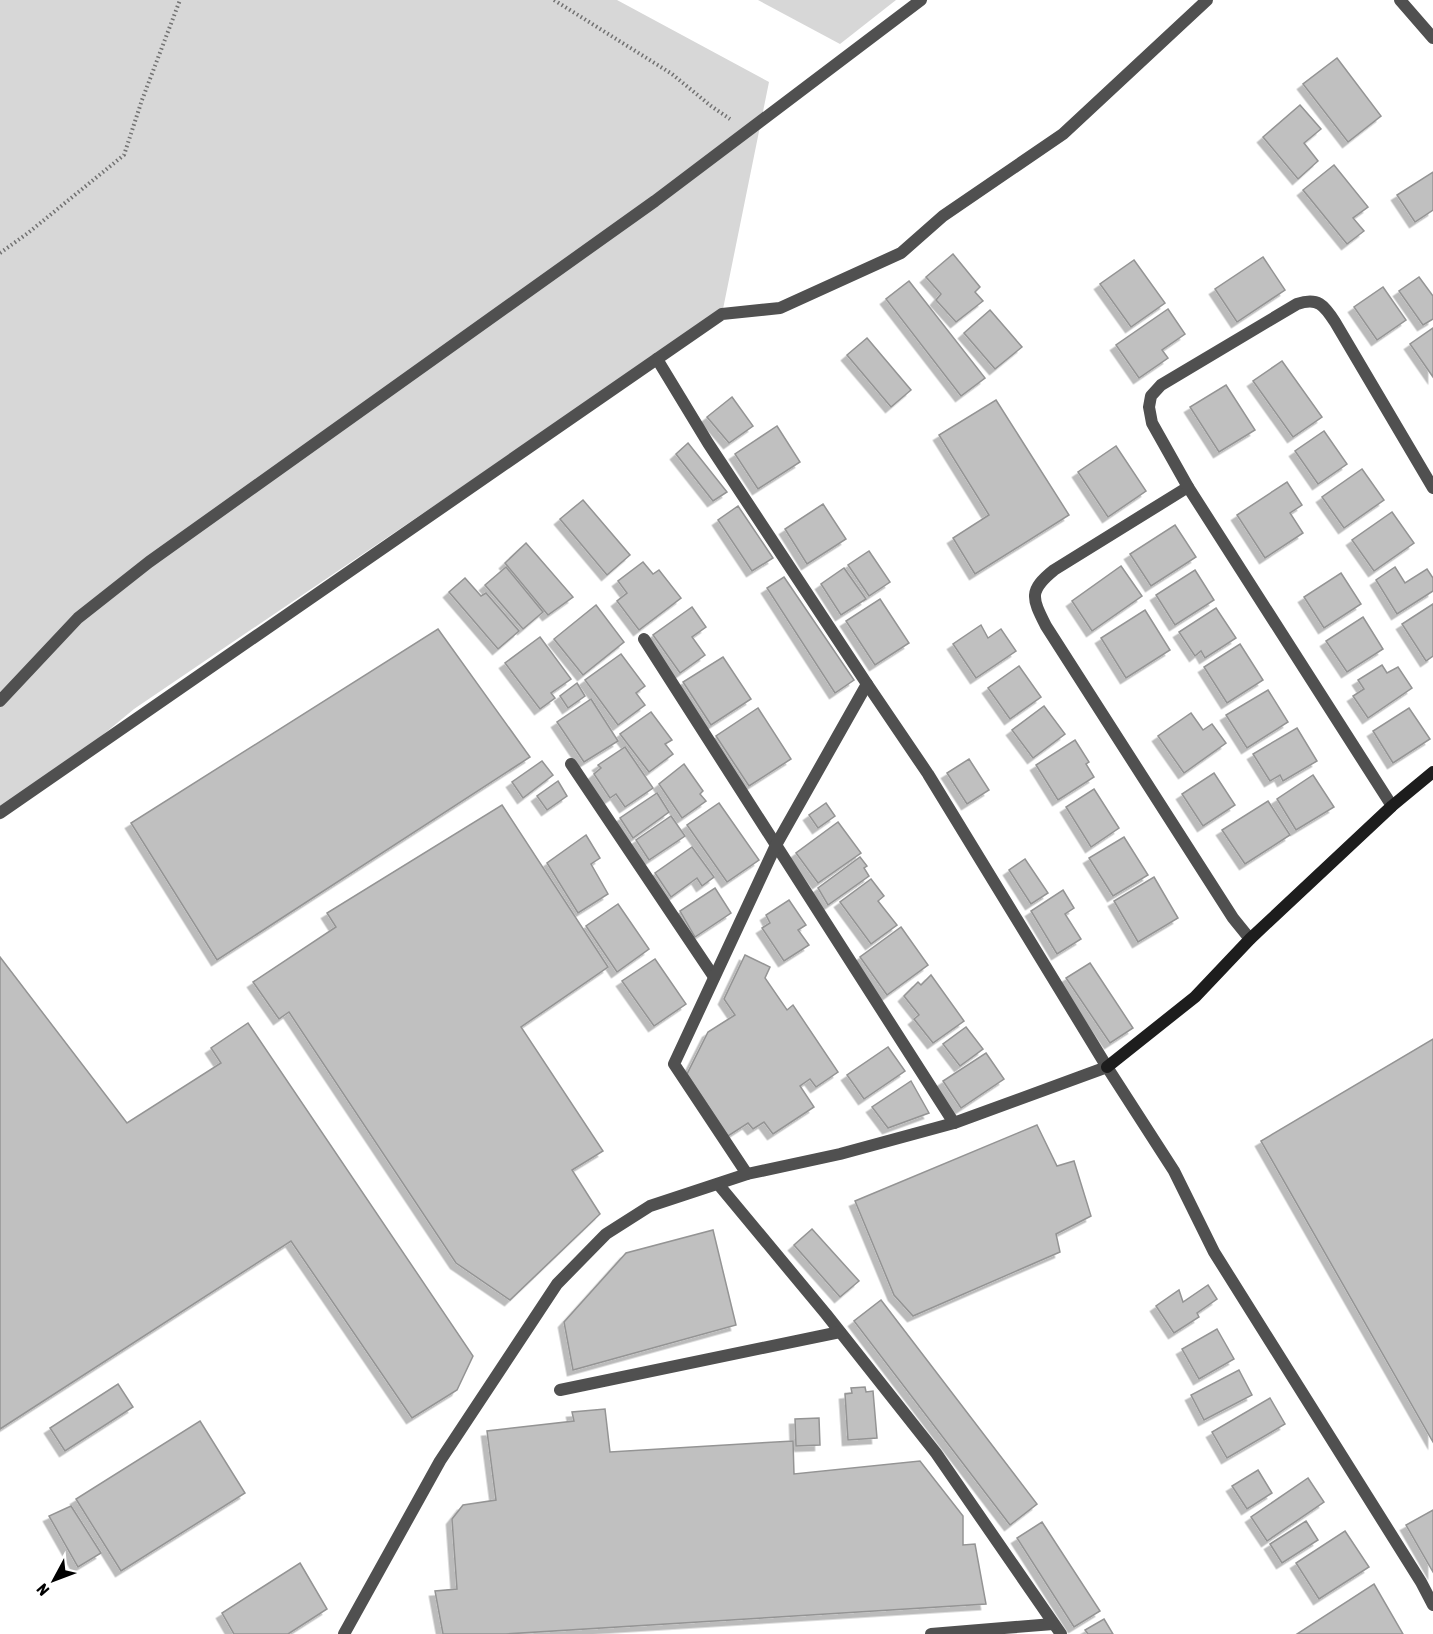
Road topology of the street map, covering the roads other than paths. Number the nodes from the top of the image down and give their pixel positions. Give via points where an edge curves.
1 (921, 0) edge
2 (1207, 0) edge
3 (1400, 0) edge
4 (1433, 38) edge
5 (657, 359) junction
6 (1188, 487) junction
7 (1433, 489) edge
8 (644, 639) dead end
9 (867, 684) junction
10 (0, 701) edge
11 (571, 764) dead end
12 (1433, 772) edge
13 (1392, 806) junction
14 (0, 813) edge
15 (776, 845) junction
16 (1250, 939) junction
17 (714, 977) junction
18 (1107, 1067) junction
19 (954, 1123) junction
20 (747, 1174) junction
21 (718, 1184) junction
22 (840, 1332) junction
23 (560, 1390) dead end
24 (1433, 1605) edge
25 (1057, 1629) edge
26 (344, 1634) edge
27 (930, 1634) edge

1 - 10 street via 645,208 149,562 78,618
2 - 5 street via 1063,134 943,216 901,253 780,308 722,314
3 - 4 street
5 - 9 street
5 - 14 street
6 - 7 street via 1152,423 1151,396 1161,385 1309,300 1326,308
6 - 13 street
6 - 16 street via 1054,570 1035,590 1036,605
8 - 15 street
9 - 15 street
9 - 18 street via 928,774
11 - 17 street
12 - 13 street
13 - 16 street
15 - 17 street
15 - 19 street
16 - 18 street via 1196,997
17 - 20 street via 674,1064
18 - 19 street
18 - 24 street via 1174,1171 1214,1252
19 - 20 street
20 - 21 street
21 - 22 street
21 - 26 street via 650,1206 606,1234 557,1284 440,1461
22 - 23 street
22 - 25 street via 936,1453
25 - 27 street

